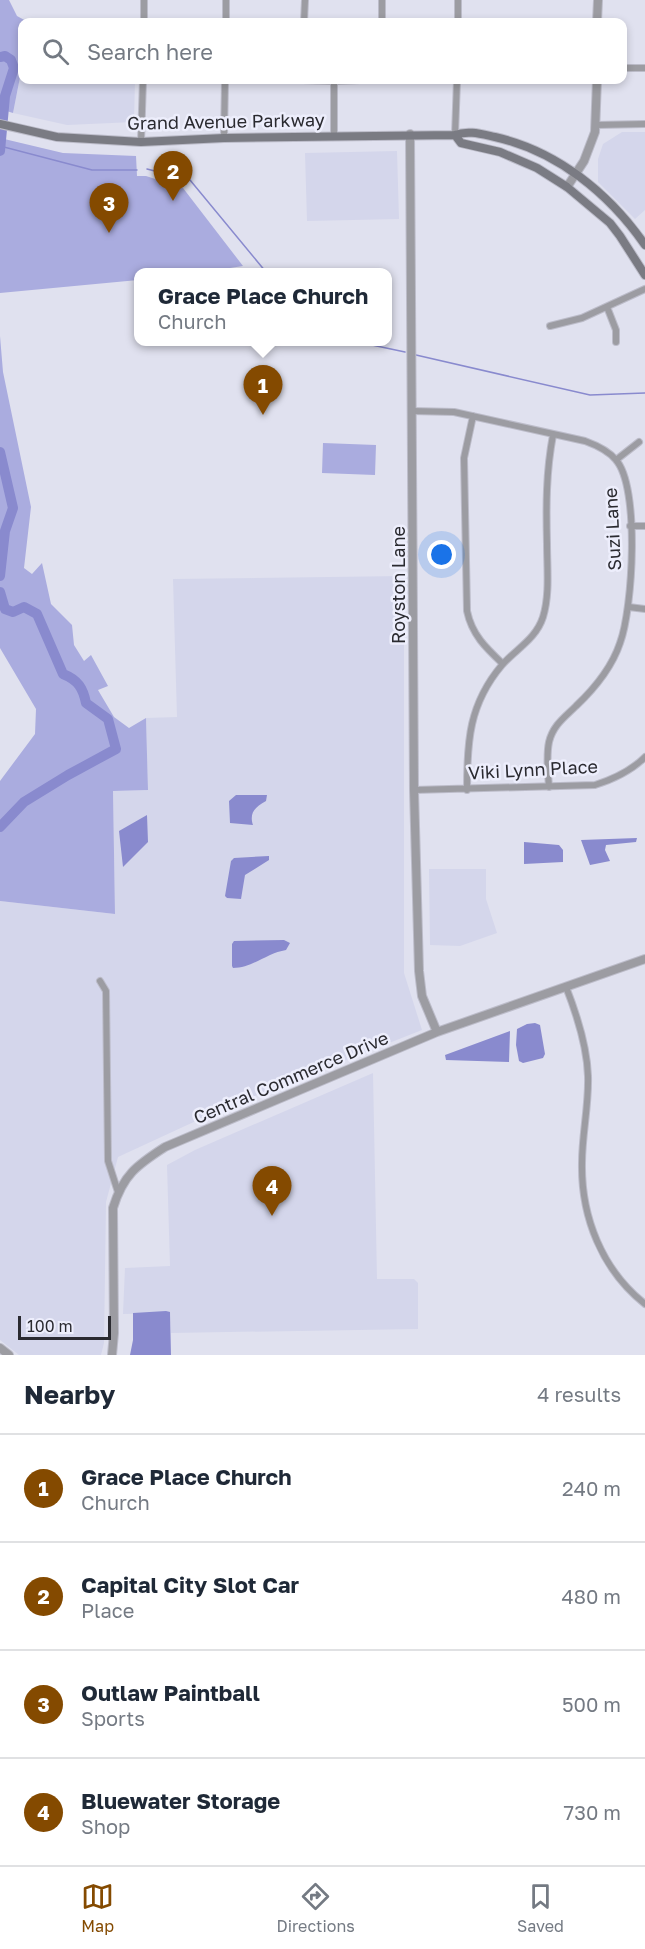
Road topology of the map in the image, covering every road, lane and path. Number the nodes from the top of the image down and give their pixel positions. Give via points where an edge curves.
1 (144, 0) edge
2 (226, 0) edge
3 (305, 0) edge
4 (382, 0) edge
5 (459, 0) edge
6 (598, 0) edge
7 (144, 18) edge
8 (226, 18) edge
9 (304, 18) edge
10 (382, 18) edge
11 (458, 18) edge
12 (597, 18) edge
13 (627, 68) edge
14 (645, 68) edge
15 (143, 84) edge
16 (225, 84) edge
17 (334, 84) edge
18 (457, 84) edge
19 (597, 84) edge
20 (0, 124) edge
21 (645, 124) edge
22 (596, 125) junction
23 (410, 134) junction
24 (455, 135) junction
25 (334, 136) junction
26 (224, 138) junction
27 (141, 142) junction
28 (576, 174) junction
29 (567, 187) junction
30 (645, 244) edge
31 (645, 275) edge
32 (645, 289) edge
33 (607, 307) junction
34 (550, 326) dead end
35 (616, 342) dead end
36 (412, 411) junction
37 (473, 416) junction
38 (553, 435) junction
39 (639, 442) dead end
40 (616, 460) junction
41 (630, 526) junction
42 (645, 526) edge
43 (629, 607) junction
44 (645, 609) edge
45 (503, 664) junction
46 (644, 759) edge
47 (549, 787) junction
48 (414, 790) junction
49 (467, 790) junction
50 (645, 959) edge
51 (100, 981) dead end
52 (566, 987) junction
53 (436, 1032) junction
54 (118, 1192) junction
55 (645, 1304) edge
56 (0, 1348) edge
57 (9, 1355) edge
58 (112, 1355) edge

1 - 7 street
2 - 8 street
3 - 9 street
4 - 10 street
5 - 11 street
6 - 12 street
13 - 14 street
15 - 27 street
16 - 26 street
17 - 25 street
18 - 24 street
19 - 22 street
20 - 27 main road, Grand Avenue Parkway via 57,137
21 - 22 street
22 - 28 street
23 - 24 main road, Grand Avenue Parkway
23 - 25 main road, Grand Avenue Parkway
23 - 36 street, Royston Lane
24 - 28 main road, Grand Avenue Parkway via 465,131 501,138 537,151
24 - 29 main road, Grand Avenue Parkway via 461,142 527,163
25 - 26 main road, Grand Avenue Parkway
26 - 27 main road, Grand Avenue Parkway
28 - 29 street
28 - 30 main road, Grand Avenue Parkway via 621,213
29 - 31 main road, Grand Avenue Parkway via 610,223
32 - 33 street
33 - 34 street
33 - 35 street
36 - 37 street
36 - 48 street, Royston Lane
37 - 38 street
37 - 45 street via 464,458 467,611 477,639
38 - 40 street via 585,441
38 - 45 street via 546,492 547,597 533,636
39 - 40 street
40 - 41 street, Suzi Lane via 629,490
41 - 42 street
41 - 43 street, Suzi Lane
43 - 44 street
43 - 47 street, Suzi Lane via 620,643 609,666 598,683 562,718 549,741
45 - 49 street via 474,714 466,753
46 - 47 street, Viki Lynn Place via 612,780 595,785
47 - 49 street, Viki Lynn Place
48 - 49 street, Viki Lynn Place
48 - 53 street, Royston Lane via 420,985
50 - 52 street, Central Commerce Drive
51 - 54 street via 106,991 108,1161
52 - 53 street, Central Commerce Drive
52 - 55 street via 582,1033 587,1062 582,1162 587,1217 609,1265
53 - 54 street, Central Commerce Drive via 165,1147 141,1162
54 - 58 street, Central Commerce Drive via 113,1208
56 - 57 street

